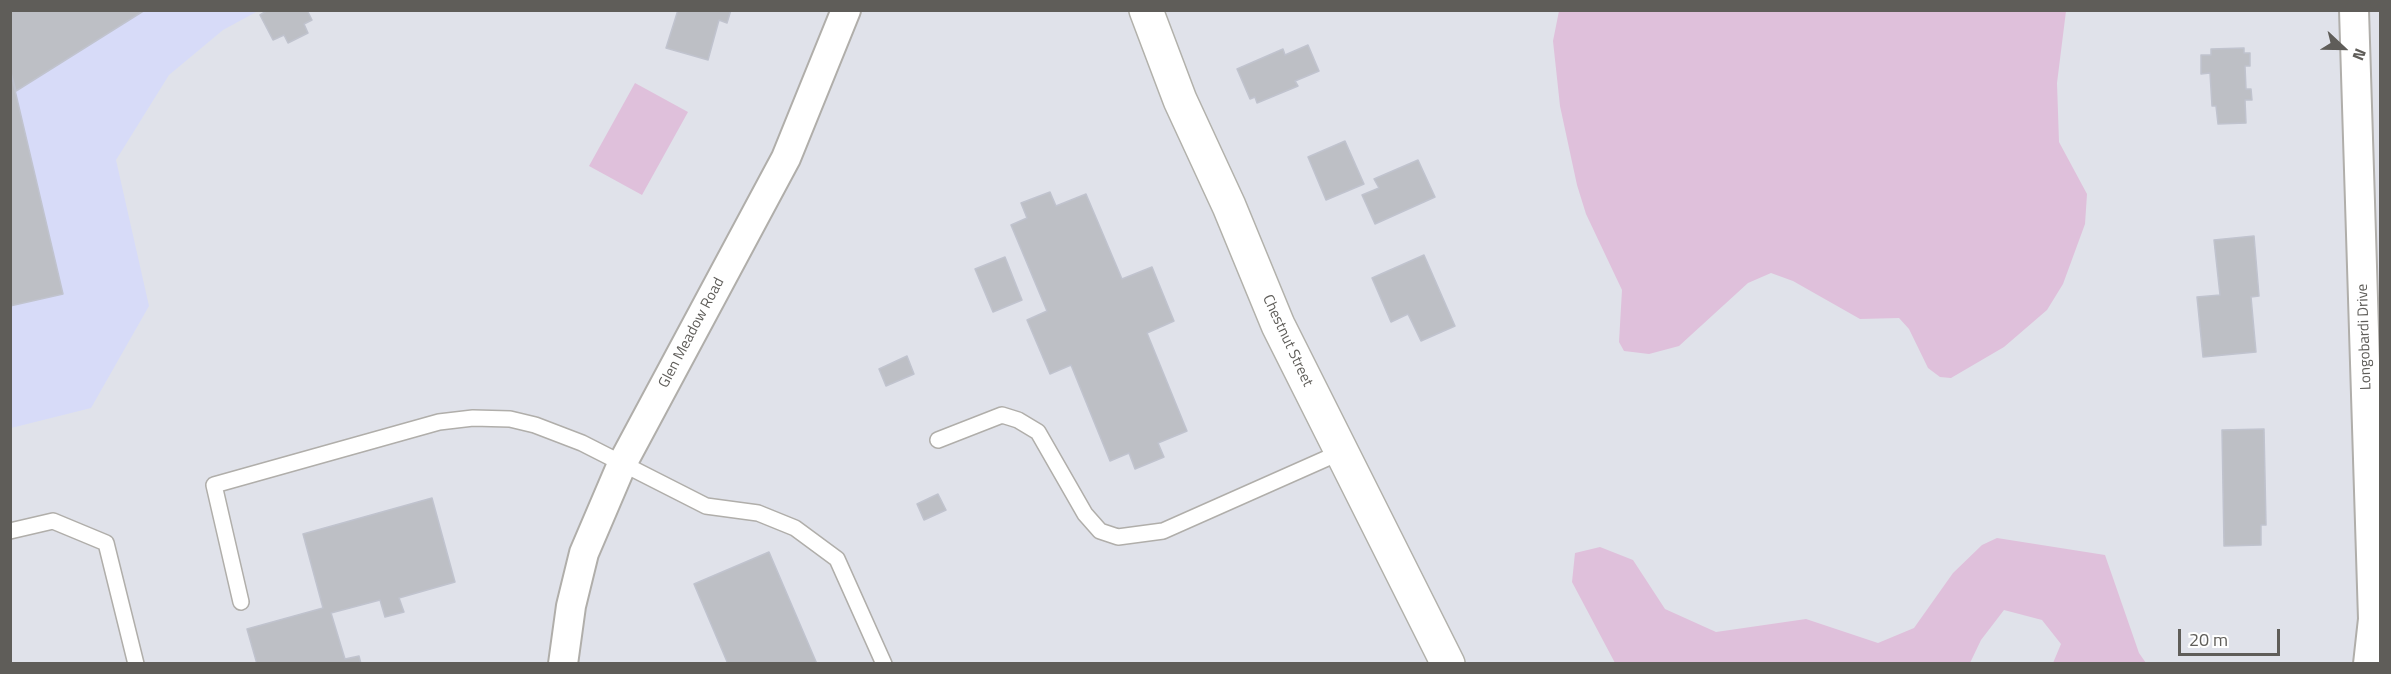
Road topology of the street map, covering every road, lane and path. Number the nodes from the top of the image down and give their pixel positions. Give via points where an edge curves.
1 (846, 10) edge
2 (1146, 10) edge
3 (2354, 10) edge
4 (2372, 284) edge
5 (938, 440) dead end
6 (1341, 452) junction
7 (622, 464) junction
8 (10, 531) edge
9 (241, 603) dead end
10 (136, 663) edge
11 (563, 663) edge
12 (884, 663) edge
13 (1448, 663) edge
14 (2368, 663) edge

1 - 7 street, Glen Meadow Road via 786,158
2 - 6 main road, Chestnut Street via 1180,100 1278,325
3 - 4 street, Longobardi Drive
4 - 14 street, Longobardi Drive via 2373,619
5 - 6 lane via 1002,415 1018,420 1038,432 1084,514 1100,531 1118,537 1163,531
6 - 13 main road, Chestnut Street
7 - 9 lane via 535,425 510,419 473,418 439,422 214,485
7 - 11 street, Glen Meadow Road via 584,553
7 - 12 lane via 706,506 758,513 795,528 837,559
8 - 10 lane via 53,521 106,543

